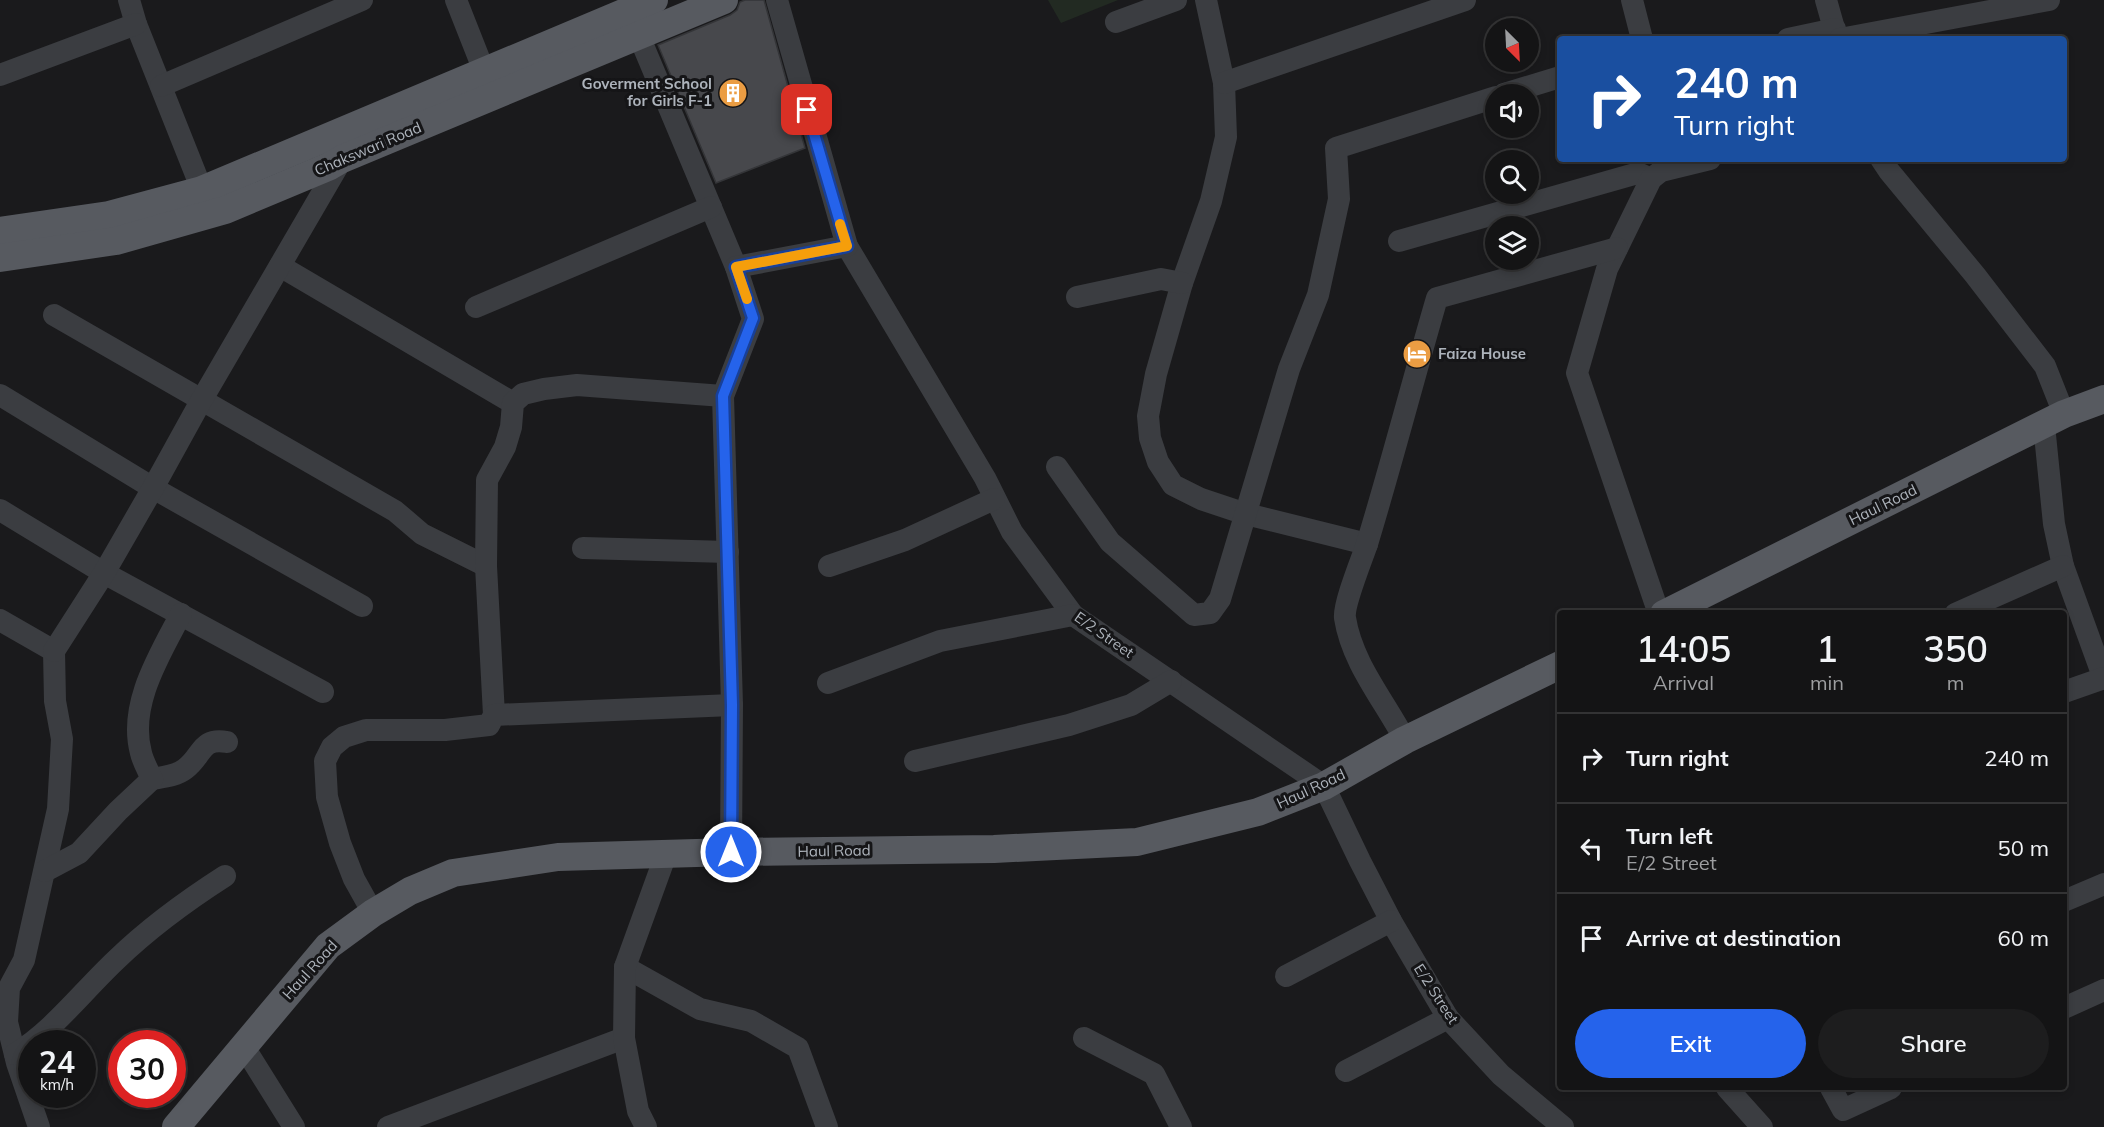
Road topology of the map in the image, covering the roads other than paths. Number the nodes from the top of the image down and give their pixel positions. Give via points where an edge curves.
1 (362, 0) edge
2 (456, 0) edge
3 (654, 0) edge
4 (724, 0) edge
5 (777, 0) edge
6 (1176, 0) edge
7 (1206, 0) edge
8 (1465, 0) edge
9 (1632, 0) edge
10 (1826, 0) edge
11 (2049, 0) edge
12 (132, 1) edge
13 (1116, 22) dead end
14 (136, 24) junction
15 (639, 36) junction
16 (1641, 36) edge
17 (1837, 36) edge
18 (484, 72) junction
19 (0, 75) edge
20 (1557, 78) edge
21 (1224, 83) junction
22 (1537, 84) edge
23 (161, 86) junction
24 (1485, 101) edge
25 (342, 159) junction
26 (1883, 162) edge
27 (1677, 163) edge
28 (1651, 179) junction
29 (202, 190) junction
30 (711, 207) junction
31 (0, 231) edge
32 (1399, 241) dead end
33 (847, 246) junction
34 (1617, 248) junction
35 (0, 258) edge
36 (280, 266) junction
37 (736, 267) junction
38 (1182, 283) junction
39 (1077, 297) dead end
40 (476, 307) dead end
41 (54, 315) dead end
42 (0, 395) edge
43 (723, 396) junction
44 (2104, 399) edge
45 (201, 401) junction
46 (513, 403) junction
47 (2054, 420) junction
48 (1057, 467) dead end
49 (153, 488) junction
50 (994, 499) junction
51 (0, 510) edge
52 (1246, 514) junction
53 (1367, 544) junction
54 (583, 548) dead end
55 (728, 552) junction
56 (486, 566) junction
57 (829, 566) dead end
58 (2063, 566) junction
59 (104, 573) junction
60 (362, 606) dead end
61 (1658, 610) edge
62 (1672, 610) edge
63 (1964, 610) edge
64 (180, 614) junction
65 (1073, 615) junction
66 (0, 620) edge
67 (54, 651) junction
68 (1557, 666) edge
69 (2104, 678) edge
70 (1171, 681) junction
71 (828, 683) dead end
72 (2067, 691) edge
73 (323, 692) dead end
74 (732, 705) junction
75 (494, 715) junction
76 (1405, 740) junction
77 (227, 742) dead end
78 (915, 761) dead end
79 (152, 779) junction
80 (1324, 786) junction
81 (731, 852) junction
82 (666, 854) junction
83 (45, 871) junction
84 (225, 876) dead end
85 (2104, 884) edge
86 (2067, 900) edge
87 (373, 913) junction
88 (1391, 921) junction
89 (625, 967) junction
90 (1286, 976) dead end
91 (2104, 990) edge
92 (2067, 1007) edge
93 (1448, 1018) junction
94 (624, 1038) junction
95 (1084, 1038) dead end
96 (244, 1047) junction
97 (15, 1054) junction
98 (1346, 1071) dead end
99 (1728, 1090) edge
100 (1832, 1090) edge
101 (1887, 1090) edge
102 (39, 1127) edge
103 (176, 1127) edge
104 (294, 1127) edge
105 (388, 1127) edge
106 (646, 1127) edge
107 (827, 1127) edge
108 (1181, 1127) edge
109 (1563, 1127) edge
110 (1762, 1127) edge

1 - 23 street
2 - 18 street
3 - 18 main road, Chakswari Road
4 - 15 main road, Chakswari Road
5 - 33 street, E/2 Street
6 - 13 street
7 - 21 street
8 - 21 street
9 - 16 street
10 - 17 street
11 - 17 street
12 - 14 street
14 - 19 street
14 - 23 street
15 - 25 main road, Chakswari Road
15 - 30 street
18 - 29 main road, Chakswari Road
20 - 22 street
21 - 38 street via 1226,137 1211,201
23 - 29 street
24 - 52 street via 1336,148 1339,199 1318,295 1289,369
25 - 35 main road, Chakswari Road via 225,210 116,241
25 - 36 street
26 - 47 street via 2045,366
27 - 28 street
28 - 32 street via 1638,173
28 - 34 street
29 - 31 main road, Chakswari Road via 109,215
30 - 37 street
30 - 40 street
33 - 37 street
33 - 50 street, E/2 Street via 985,477
34 - 53 street via 1437,298
34 - 61 street via 1576,373
36 - 45 street
36 - 46 street
37 - 43 street via 753,318
38 - 39 street via 1161,279
38 - 52 street via 1156,374 1148,416 1150,438 1158,462 1173,485
41 - 45 street
42 - 49 street
43 - 46 street via 577,385 523,394
43 - 55 street
44 - 47 main road, Haul Road
45 - 49 street
45 - 56 street via 395,511 422,534
46 - 56 street via 505,447 487,480
47 - 58 street via 2054,524
47 - 62 main road, Haul Road
48 - 52 street via 1110,542 1194,615 1210,613 1220,599
49 - 59 street
49 - 60 street
50 - 57 street via 905,540
50 - 65 street, E/2 Street via 1012,532
51 - 59 street
52 - 53 street
53 - 76 street via 1344,614 1350,641 1364,672
54 - 55 street
55 - 74 street
56 - 75 street
58 - 63 street
58 - 69 street
59 - 64 street
59 - 67 street
64 - 73 street
64 - 79 street via 151,670 138,720 141,753
65 - 70 street, E/2 Street
65 - 71 street via 940,640
66 - 67 street
67 - 83 street via 55,701 62,739 58,810
68 - 76 main road, Haul Road
69 - 72 street
70 - 78 street via 1131,705 1069,725
70 - 80 street, E/2 Street
74 - 75 street
74 - 81 street
75 - 87 street via 489,725 445,730 366,730 344,737 332,747 325,761 327,797 354,879
76 - 80 main road, Haul Road
77 - 79 street via 207,743 184,770
79 - 83 street via 79,853
80 - 81 main road, Haul Road via 1258,813 1137,842 994,849
80 - 88 street, E/2 Street
81 - 82 main road, Haul Road
82 - 87 main road, Haul Road via 558,857 453,873 410,891
82 - 89 street
83 - 97 street via 24,960 9,988 7,1022
84 - 97 street via 159,923 116,960 37,1041
85 - 86 street
87 - 96 main road, Haul Road via 328,946
88 - 90 street
88 - 93 street, E/2 Street
89 - 94 street
89 - 107 street via 700,1009 752,1021 798,1048
91 - 92 street
93 - 98 street
93 - 109 street, E/2 Street via 1501,1075
94 - 105 street
94 - 106 street via 638,1111
95 - 108 street via 1154,1074
96 - 103 main road, Haul Road
96 - 104 street
97 - 102 street
99 - 110 street
100 - 101 street via 1843,1110

